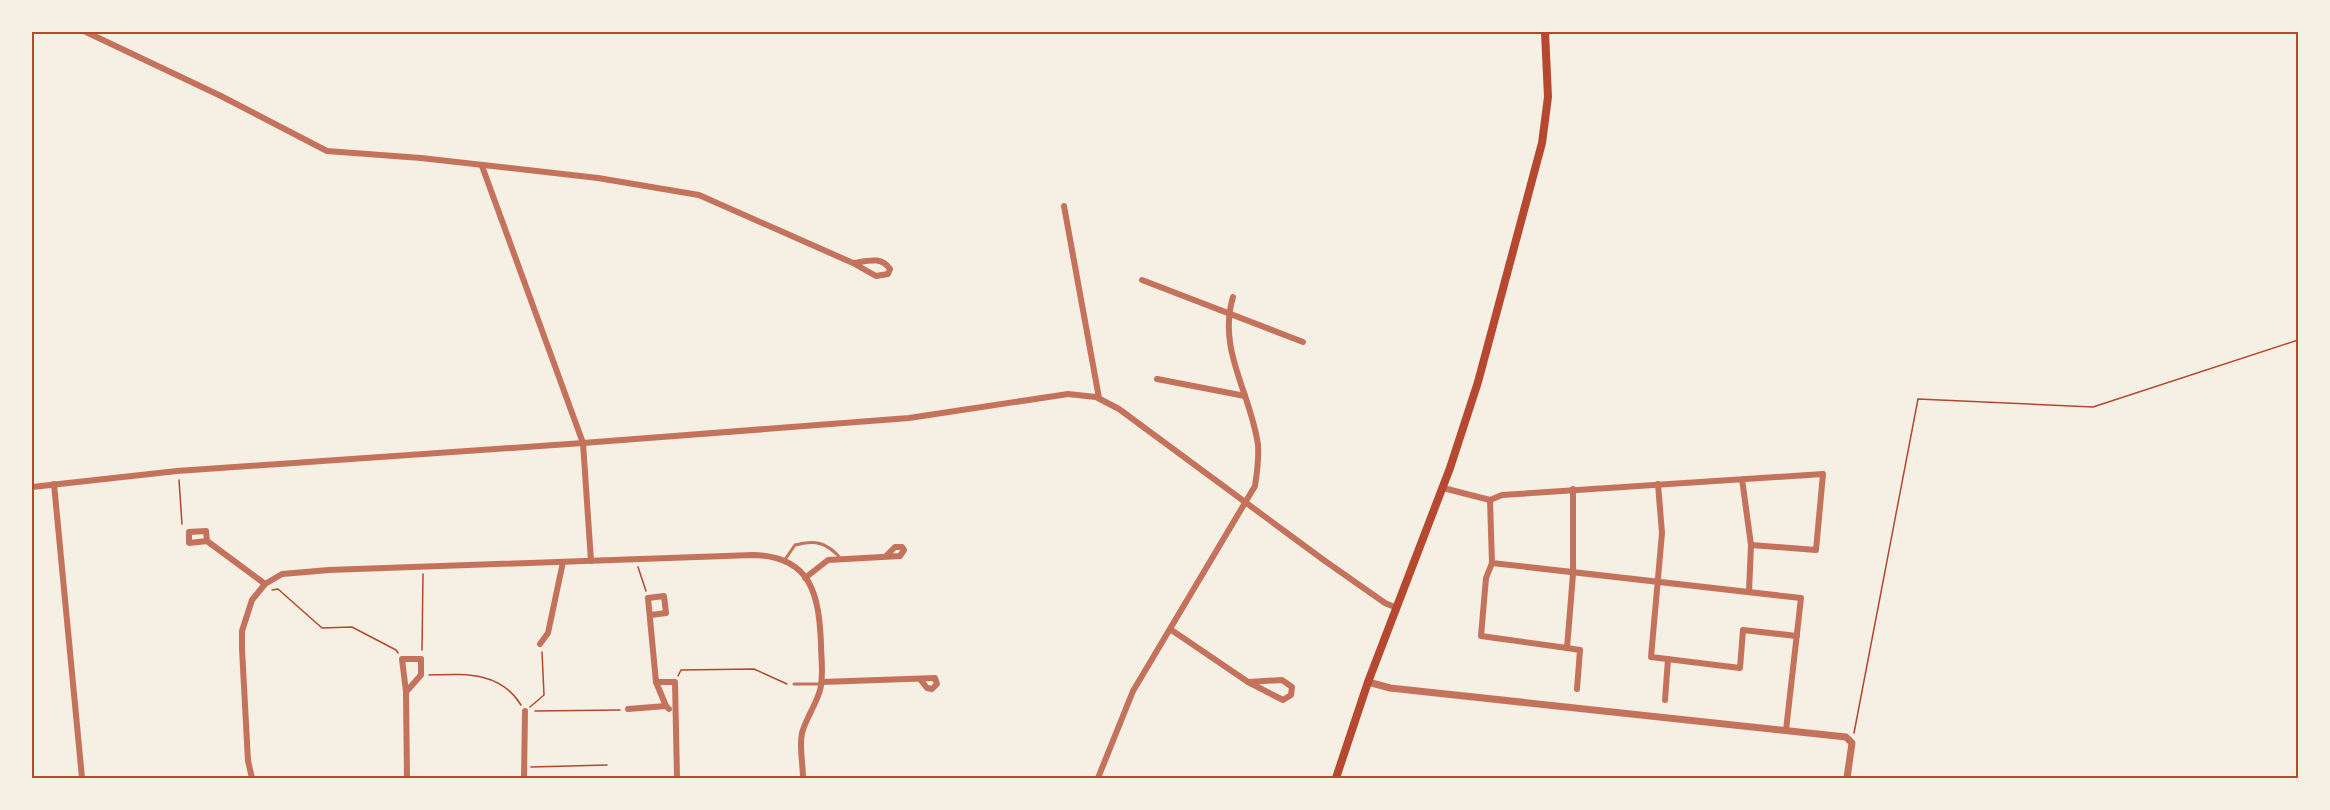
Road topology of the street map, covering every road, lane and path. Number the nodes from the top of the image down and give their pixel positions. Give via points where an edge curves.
1 (86, 32) edge
2 (1545, 32) edge
3 (482, 166) junction
4 (1064, 206) dead end
5 (853, 263) junction
6 (1142, 280) dead end
7 (1233, 297) dead end
8 (1228, 313) junction
9 (2298, 340) edge
10 (1303, 342) dead end
11 (1157, 379) dead end
12 (1245, 396) junction
13 (1099, 398) junction
14 (583, 443) junction
15 (177, 471) junction
16 (1742, 479) junction
17 (54, 484) junction
18 (1658, 484) junction
19 (32, 487) edge
20 (1443, 488) junction
21 (1573, 489) junction
22 (1490, 500) junction
23 (1245, 504) junction
24 (182, 524) dead end
25 (207, 541) dead end
26 (1751, 545) junction
27 (886, 556) dead end
28 (841, 558) junction
29 (637, 560) junction
30 (591, 561) junction
31 (784, 561) junction
32 (563, 562) junction
33 (1492, 563) junction
34 (424, 567) junction
35 (1573, 574) junction
36 (805, 578) junction
37 (1658, 583) junction
38 (266, 584) junction
39 (259, 592) junction
40 (1749, 592) junction
41 (648, 598) junction
42 (1396, 608) junction
43 (651, 615) junction
44 (1170, 629) junction
45 (1797, 636) junction
46 (540, 644) dead end
47 (1567, 648) junction
48 (542, 651) dead end
49 (402, 659) junction
50 (421, 659) junction
51 (1668, 659) junction
52 (421, 675) junction
53 (920, 679) dead end
54 (1368, 681) junction
55 (656, 682) junction
56 (675, 682) junction
57 (1248, 682) junction
58 (821, 683) junction
59 (794, 684) joint
60 (1577, 689) dead end
61 (406, 692) junction
62 (1665, 700) dead end
63 (666, 706) junction
64 (628, 710) joint
65 (525, 711) junction
66 (674, 716) junction
67 (1786, 730) junction
68 (1852, 743) junction
69 (607, 765) dead end
70 (524, 767) junction
71 (82, 778) edge
72 (252, 778) edge
73 (407, 778) edge
74 (524, 778) edge
75 (677, 778) edge
76 (803, 778) edge
77 (1098, 778) edge
78 (1336, 778) edge
79 (1847, 778) edge

1 - 3 street via 327,151
2 - 20 main road via 1548,97 1542,143 1478,382
3 - 5 street via 598,178 699,195
3 - 14 street
4 - 13 street
5 - 5 street via 878,260 886,262 890,269 888,274 876,276
6 - 8 street
7 - 8 street
8 - 10 street
8 - 12 street via 1229,339
9 - 68 path via 2093,407 1918,399
11 - 12 street
12 - 23 street via 1258,447 1255,486
13 - 14 street via 1061,394 909,418
13 - 23 street
14 - 15 street
14 - 30 street
15 - 17 street
15 - 24 path
16 - 18 street
16 - 26 street
16 - 26 street via 1823,474 1816,550
17 - 19 street
17 - 71 street
18 - 21 street
18 - 37 street via 1662,533
20 - 22 street
20 - 42 main road
21 - 22 street via 1502,495
21 - 35 street
22 - 33 street
23 - 42 street
23 - 44 street
25 - 38 street
26 - 40 street
27 - 28 street
28 - 31 lane via 819,542 795,545
28 - 36 street via 824,561
29 - 30 street
29 - 31 street via 753,555
29 - 41 path
30 - 32 street
31 - 36 street
32 - 34 street
32 - 46 street via 548,633
33 - 35 street
33 - 47 street via 1486,578 1481,636
34 - 38 street via 282,574
34 - 50 path
35 - 37 street
35 - 47 street
36 - 58 street via 818,606
37 - 40 street
37 - 51 street via 1651,657
38 - 39 street
39 - 49 path via 278,589 322,628 351,627 396,650
39 - 72 street via 252,600 242,631
40 - 45 street via 1801,598
41 - 43 street
41 - 43 street via 664,597 666,613
42 - 54 main road
43 - 55 street
44 - 57 street
44 - 77 street via 1134,691
45 - 51 street via 1743,630 1740,668
45 - 67 street
47 - 60 street via 1580,650
48 - 65 path via 543,695
49 - 50 street
49 - 61 street
50 - 52 street
51 - 62 street
52 - 61 street
52 - 65 path via 471,674 492,680 512,690
53 - 58 street
54 - 67 street via 1390,688
54 - 78 main road
55 - 56 street
55 - 63 street
56 - 59 path via 681,670 754,669 788,685
56 - 66 street
57 - 57 street via 1283,700 1291,695 1292,687 1282,680
58 - 59 lane
58 - 76 street via 802,734
61 - 73 street
63 - 64 street
63 - 66 street
64 - 65 path
65 - 70 street
66 - 75 street
67 - 68 street via 1846,737
68 - 79 street
69 - 70 path
70 - 74 street

